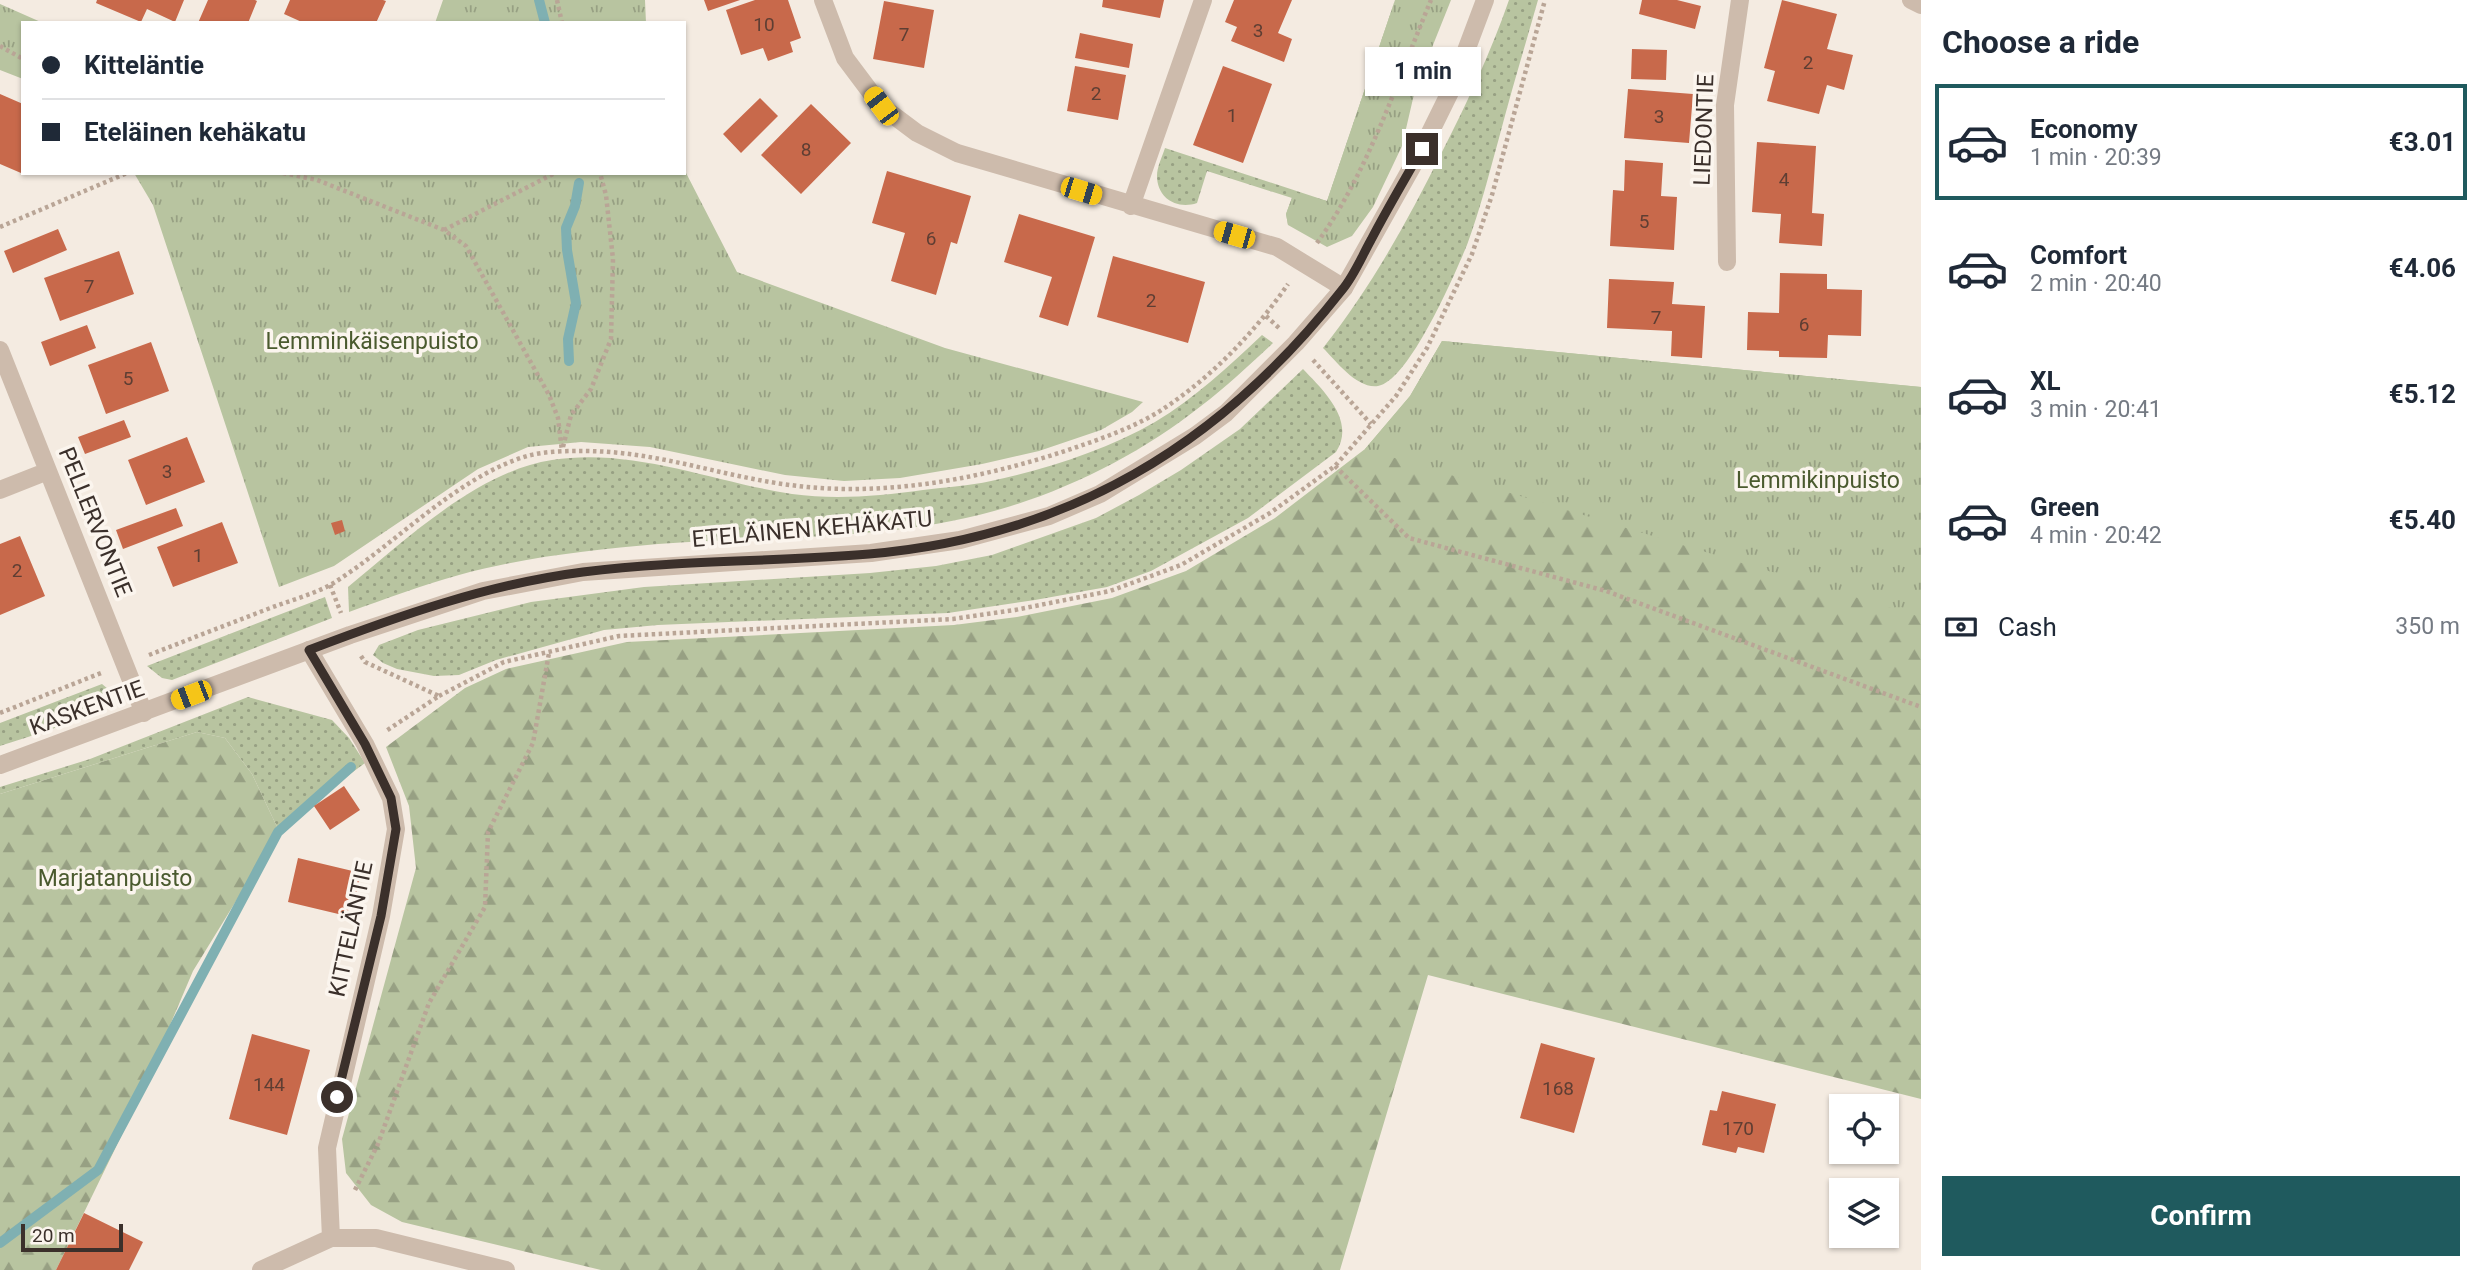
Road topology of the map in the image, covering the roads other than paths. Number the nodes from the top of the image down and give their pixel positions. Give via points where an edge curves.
1 (822, 0) edge
2 (1203, 0) edge
3 (1485, 0) edge
4 (1740, 0) edge
5 (1911, 0) edge
6 (1921, 5) edge
7 (1131, 206) junction
8 (1727, 261) dead end
9 (1344, 288) junction
10 (0, 350) edge
11 (48, 471) junction
12 (0, 490) edge
13 (309, 650) junction
14 (144, 713) junction
15 (0, 765) edge
16 (331, 1238) junction
17 (261, 1270) edge
18 (506, 1270) edge

1 - 7 street via 845,58 881,106 917,133 957,153
2 - 7 street
3 - 9 street, ETELÄINEN KEHÄKATU via 1452,88
4 - 8 street, LIEDONTIE via 1725,105
5 - 6 street
7 - 9 street via 1278,247
9 - 13 street, ETELÄINEN KEHÄKATU via 1226,413 1100,494 1049,516 960,540 871,553 583,572 482,591
10 - 11 street, PELLERVONTIE
11 - 12 street
11 - 14 street, PELLERVONTIE
13 - 14 street, KASKENTIE
13 - 16 street, KITTELÄNTIE via 365,744 391,798 396,829 381,916 327,1148
14 - 15 street, KASKENTIE
16 - 17 street
16 - 18 street via 376,1238

